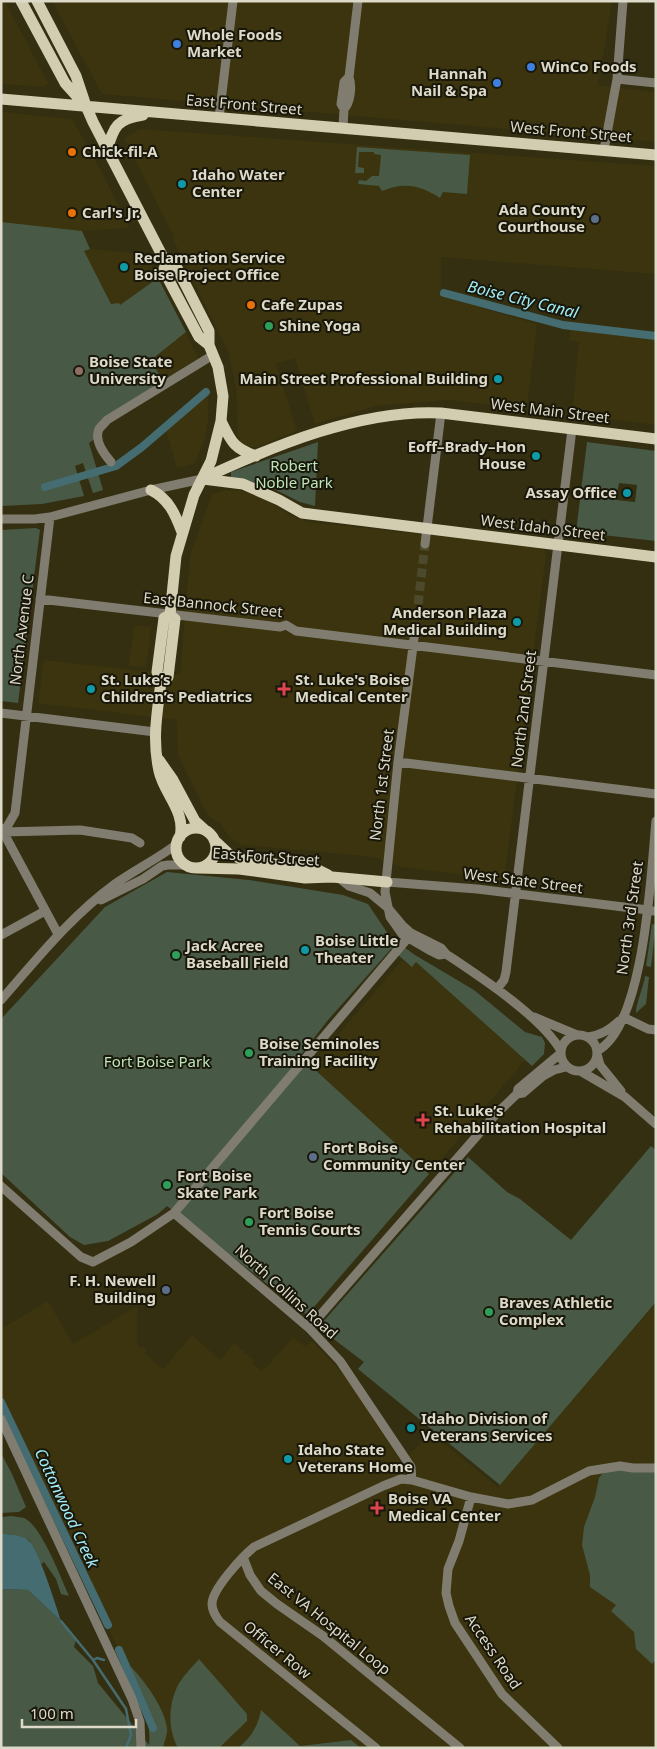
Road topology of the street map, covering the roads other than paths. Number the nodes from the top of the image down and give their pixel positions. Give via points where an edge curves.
1 (22, 1) edge
2 (37, 1) edge
3 (234, 1) edge
4 (358, 1) edge
5 (623, 1) edge
6 (617, 79) junction
7 (656, 84) edge
8 (1, 99) edge
9 (86, 106) junction
10 (154, 112) junction
11 (219, 118) junction
12 (343, 128) junction
13 (484, 140) joint
14 (107, 150) junction
15 (604, 150) junction
16 (656, 155) edge
17 (166, 263) junction
18 (186, 286) junction
19 (188, 317) junction
20 (211, 350) junction
21 (441, 413) junction
22 (221, 421) junction
23 (572, 429) junction
24 (656, 439) edge
25 (256, 456) junction
26 (110, 462) dead end
27 (202, 479) junction
28 (151, 490) junction
29 (50, 517) junction
30 (1, 519) edge
31 (427, 529) junction
32 (182, 532) junction
33 (425, 544) tunnel mouth
34 (558, 545) junction
35 (656, 557) edge
36 (40, 599) junction
37 (170, 615) junction
38 (415, 631) tunnel mouth
39 (412, 646) junction
40 (544, 662) junction
41 (656, 675) edge
42 (1, 713) edge
43 (26, 716) junction
44 (155, 732) junction
45 (157, 757) junction
46 (398, 762) junction
47 (530, 778) junction
48 (656, 794) edge
49 (656, 821) edge
50 (3, 830) edge
51 (210, 835) junction
52 (178, 840) junction
53 (140, 843) dead end
54 (192, 866) junction
55 (335, 877) junction
56 (387, 882) junction
57 (516, 894) junction
58 (387, 906) junction
59 (84, 910) junction
60 (651, 910) edge
61 (45, 911) junction
62 (58, 934) junction
63 (1, 935) edge
64 (407, 939) junction
65 (446, 954) junction
66 (497, 989) junction
67 (1, 1000) edge
68 (526, 1014) junction
69 (623, 1017) junction
70 (656, 1030) edge
71 (577, 1035) junction
72 (588, 1037) junction
73 (561, 1052) junction
74 (597, 1053) junction
75 (566, 1067) junction
76 (582, 1072) junction
77 (517, 1094) junction
78 (625, 1097) junction
79 (656, 1124) edge
80 (1, 1186) edge
81 (174, 1213) junction
82 (309, 1328) junction
83 (1, 1419) edge
84 (656, 1468) edge
85 (412, 1480) junction
86 (470, 1497) junction
87 (242, 1557) junction
88 (141, 1748) edge
89 (376, 1748) edge
90 (460, 1748) edge
91 (558, 1748) edge

1 - 9 main road via 65,83
2 - 9 main road via 76,76
3 - 11 street
4 - 12 street via 351,82
5 - 6 street
6 - 7 street
6 - 15 street
8 - 9 main road, East Front Street
9 - 10 main road, East Front Street
9 - 14 main road
10 - 11 main road, East Front Street
10 - 14 main road via 117,124
11 - 12 main road, East Front Street
12 - 13 main road, East Front Street
13 - 15 main road, West Front Street
14 - 17 main road
15 - 16 main road, West Front Street
17 - 18 main road via 176,266
17 - 19 main road via 165,273
18 - 19 main road via 183,290 190,310
18 - 20 main road via 210,331
19 - 20 main road
20 - 22 main road via 218,366 223,395
20 - 26 street via 107,420 99,429 98,436 103,453
21 - 23 main road, West Main Street
21 - 25 main road, West Main Street via 375,416
21 - 31 street
22 - 25 main road via 233,445
22 - 27 main road via 211,461
23 - 24 main road, West Main Street
23 - 34 street, North 2nd Street
25 - 27 main road, West Main Street
27 - 28 street
27 - 31 main road, West Idaho Street via 243,484 302,513
27 - 32 main road
28 - 29 street
28 - 32 main road via 168,503
29 - 30 street
29 - 36 street, North Avenue C
31 - 33 street
31 - 34 main road, West Idaho Street
32 - 37 main road via 176,556
34 - 35 main road, West Idaho Street
34 - 40 street, North 2nd Street
36 - 37 street, East Bannock Street
36 - 43 street, North Avenue C
37 - 39 street, East Bannock Street via 280,627 286,625 296,631
37 - 44 main road via 164,618 157,672 161,682
38 - 39 street, North 1st Street
39 - 40 street, East Bannock Street
39 - 46 street, North 1st Street
40 - 41 street, East Bannock Street
40 - 47 street, North 2nd Street
42 - 43 street
43 - 44 street
43 - 50 street, North Avenue C via 15,813
44 - 45 main road
45 - 51 main road, East Fort Street via 195,821
45 - 52 main road via 161,776 181,822
46 - 47 street
46 - 56 street, North 1st Street
47 - 48 street
47 - 57 street, North 2nd Street
49 - 60 street, North 3rd Street
50 - 53 street via 80,830 132,838
50 - 61 street
51 - 52 main road via 200,829 189,830
51 - 54 main road via 215,852 213,858 204,866
51 - 55 main road, East Fort Street via 229,854 244,860 318,870
52 - 54 main road via 178,856
52 - 59 street
54 - 55 main road, East Fort Street via 306,878
54 - 59 street via 162,866
55 - 56 main road, East Fort Street
55 - 58 street via 370,893
56 - 57 street, West State Street
56 - 58 street, North 1st Street
57 - 60 street, West State Street
57 - 66 street, North 2nd Street via 506,972
58 - 64 street via 396,927
58 - 65 street via 411,933 441,948
59 - 62 street
60 - 69 street, North 3rd Street via 639,968
61 - 62 street
61 - 63 street
62 - 67 street
64 - 65 street via 439,955
64 - 81 street
65 - 66 street
66 - 68 street
68 - 71 street
68 - 73 street via 551,1037
69 - 70 street
69 - 72 street, North 3rd Street via 608,1031
69 - 74 street, North 3rd Street via 616,1032
71 - 72 street
71 - 73 street via 567,1039
72 - 74 street via 595,1044
73 - 75 street
73 - 77 street via 518,1088
74 - 76 street via 592,1066
74 - 78 street via 600,1065
75 - 76 street
75 - 77 street via 543,1076 523,1093
76 - 78 street
77 - 82 street via 478,1133
78 - 79 street
80 - 81 street via 81,1257 93,1262 131,1242
81 - 82 street, North Collins Road
82 - 85 street, North Collins Road via 340,1361 411,1467
83 - 88 street via 132,1699 140,1722
84 - 86 street via 620,1466 589,1472 526,1502 508,1504
85 - 86 street
85 - 87 street via 402,1479 383,1486 254,1547
86 - 91 street, Access Road via 448,1569 446,1588 449,1606 455,1623 502,1694
87 - 89 street, Officer Row via 214,1596 215,1616
87 - 90 street, East VA Hospital Loop via 261,1590 323,1636

